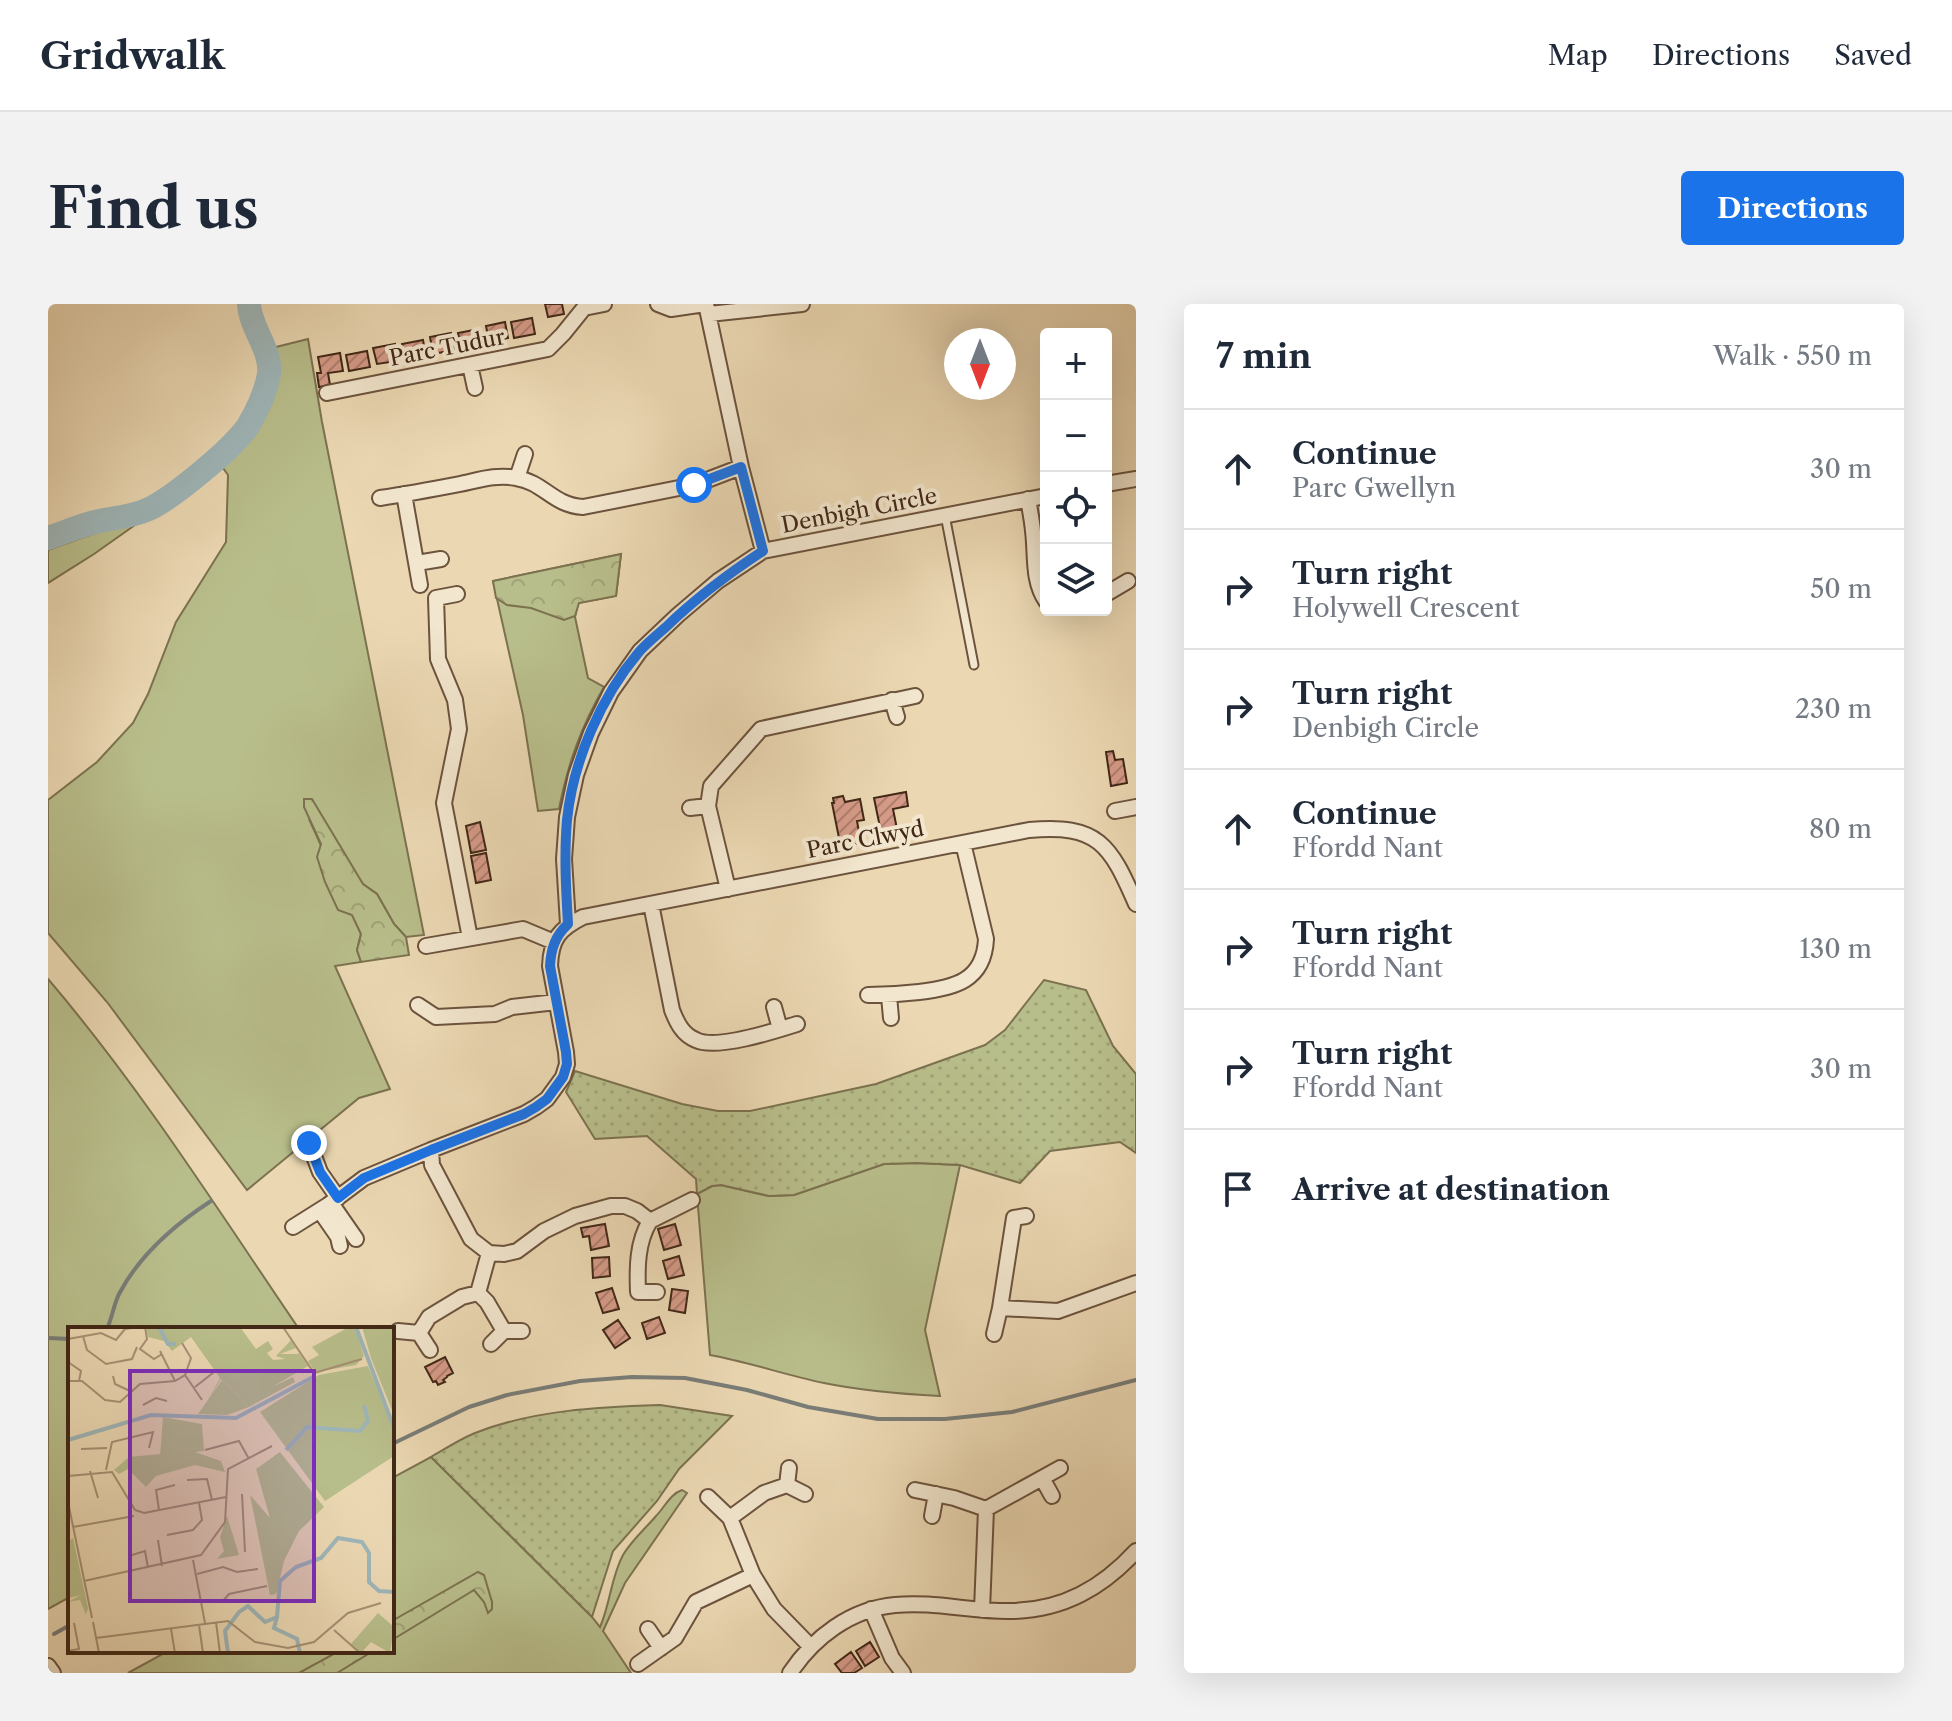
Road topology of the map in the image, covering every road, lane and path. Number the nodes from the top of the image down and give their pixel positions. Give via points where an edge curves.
1 (604, 304) edge
2 (658, 304) edge
3 (801, 304) edge
4 (707, 307) edge
5 (470, 365) junction
6 (475, 388) dead end
7 (327, 393) dead end
8 (525, 454) dead end
9 (741, 467) junction
10 (517, 478) junction
11 (1136, 479) edge
12 (1112, 483) edge
13 (404, 494) junction
14 (1040, 497) edge
15 (380, 498) dead end
16 (1028, 499) junction
17 (945, 515) junction
18 (763, 551) junction
19 (441, 559) dead end
20 (417, 563) junction
21 (420, 585) dead end
22 (1133, 585) edge
23 (1040, 587) edge
24 (1112, 592) edge
25 (457, 594) dead end
26 (974, 665) dead end
27 (915, 696) dead end
28 (892, 700) junction
29 (897, 717) dead end
30 (708, 806) junction
31 (1136, 807) edge
32 (690, 808) dead end
33 (1115, 811) dead end
34 (963, 843) junction
35 (728, 889) junction
36 (651, 904) junction
37 (1136, 904) edge
38 (568, 924) junction
39 (470, 938) junction
40 (554, 942) junction
41 (426, 946) dead end
42 (868, 995) dead end
43 (889, 996) junction
44 (556, 1002) junction
45 (418, 1005) dead end
46 (774, 1007) dead end
47 (891, 1018) dead end
48 (797, 1024) dead end
49 (780, 1029) junction
50 (309, 1143) dead end
51 (431, 1150) junction
52 (692, 1200) dead end
53 (330, 1204) junction
54 (1018, 1214) dead end
55 (650, 1221) junction
56 (293, 1227) dead end
57 (356, 1239) dead end
58 (340, 1246) dead end
59 (489, 1253) junction
60 (1136, 1283) edge
61 (657, 1292) dead end
62 (478, 1293) junction
63 (1000, 1308) junction
64 (398, 1331) dead end
65 (504, 1331) junction
66 (522, 1331) dead end
67 (419, 1333) junction
68 (994, 1334) dead end
69 (491, 1344) dead end
70 (430, 1350) dead end
71 (789, 1468) dead end
72 (1060, 1468) dead end
73 (1042, 1478) junction
74 (787, 1485) junction
75 (915, 1490) dead end
76 (805, 1494) dead end
77 (936, 1494) junction
78 (1052, 1496) dead end
79 (708, 1497) dead end
80 (986, 1509) junction
81 (932, 1516) dead end
82 (730, 1518) junction
83 (1136, 1551) edge
84 (753, 1575) junction
85 (871, 1609) junction
86 (982, 1610) junction
87 (648, 1629) dead end
88 (811, 1647) junction
89 (661, 1648) junction
90 (638, 1664) dead end
91 (48, 1666) edge
92 (53, 1673) edge
93 (790, 1673) edge
94 (903, 1673) edge

1 - 5 street, Parc Tudur via 584,308 548,349
2 - 4 street via 671,309
3 - 4 street
4 - 9 street
5 - 6 street
5 - 7 street, Parc Tudur via 352,396
8 - 10 street
9 - 10 street via 694,485 583,507 557,501
9 - 18 street
10 - 13 street via 500,476
11 - 12 street
13 - 15 street
13 - 20 street
14 - 16 street, Denbigh Circle
16 - 17 street, Denbigh Circle
16 - 23 street
17 - 18 street, Denbigh Circle
17 - 26 lane
18 - 38 street, Denbigh Circle via 669,624 640,651 611,692 576,775 567,817
19 - 20 street
20 - 21 street
22 - 24 street
25 - 39 street via 436,598 438,659 455,700 459,729 444,803
27 - 28 street
28 - 29 street
28 - 30 street via 761,729 711,786
30 - 32 street
30 - 35 street
31 - 33 street
34 - 35 street, Parc Clwyd
34 - 37 street, Parc Clwyd via 1056,828 1090,836 1122,871
34 - 43 street via 986,939 981,962 960,984
35 - 36 street, Parc Clwyd
36 - 38 street, Parc Clwyd
36 - 49 street via 672,1010 683,1031 708,1044
38 - 40 street
39 - 40 street via 523,929
39 - 41 street
40 - 44 street via 550,966
42 - 43 street
43 - 47 street
44 - 45 street via 436,1022
44 - 51 street via 567,1064 547,1099 524,1114
46 - 49 street
48 - 49 street
50 - 53 street
51 - 53 street via 364,1178
51 - 59 street via 432,1165 471,1239
52 - 55 street
53 - 56 street
53 - 57 street
53 - 58 street
54 - 63 street
55 - 59 street via 625,1206 611,1206 554,1226 517,1251
55 - 61 street via 641,1242 637,1300
59 - 62 street
60 - 63 street via 1058,1311
62 - 65 street
62 - 67 street via 429,1317
63 - 68 street
64 - 67 street
65 - 66 street
65 - 69 street
67 - 70 street
71 - 74 street
72 - 73 street
73 - 78 street
73 - 80 street
74 - 76 street
74 - 82 street via 764,1493
75 - 77 street
77 - 80 street
77 - 81 street
79 - 82 street
80 - 86 street
82 - 84 street
83 - 86 street via 1097,1587 1061,1603
84 - 88 street via 774,1609
84 - 89 street via 696,1602 675,1638
85 - 86 street via 915,1605
85 - 88 street via 831,1629
85 - 94 street
87 - 89 street
88 - 93 street
89 - 90 street
91 - 92 street

